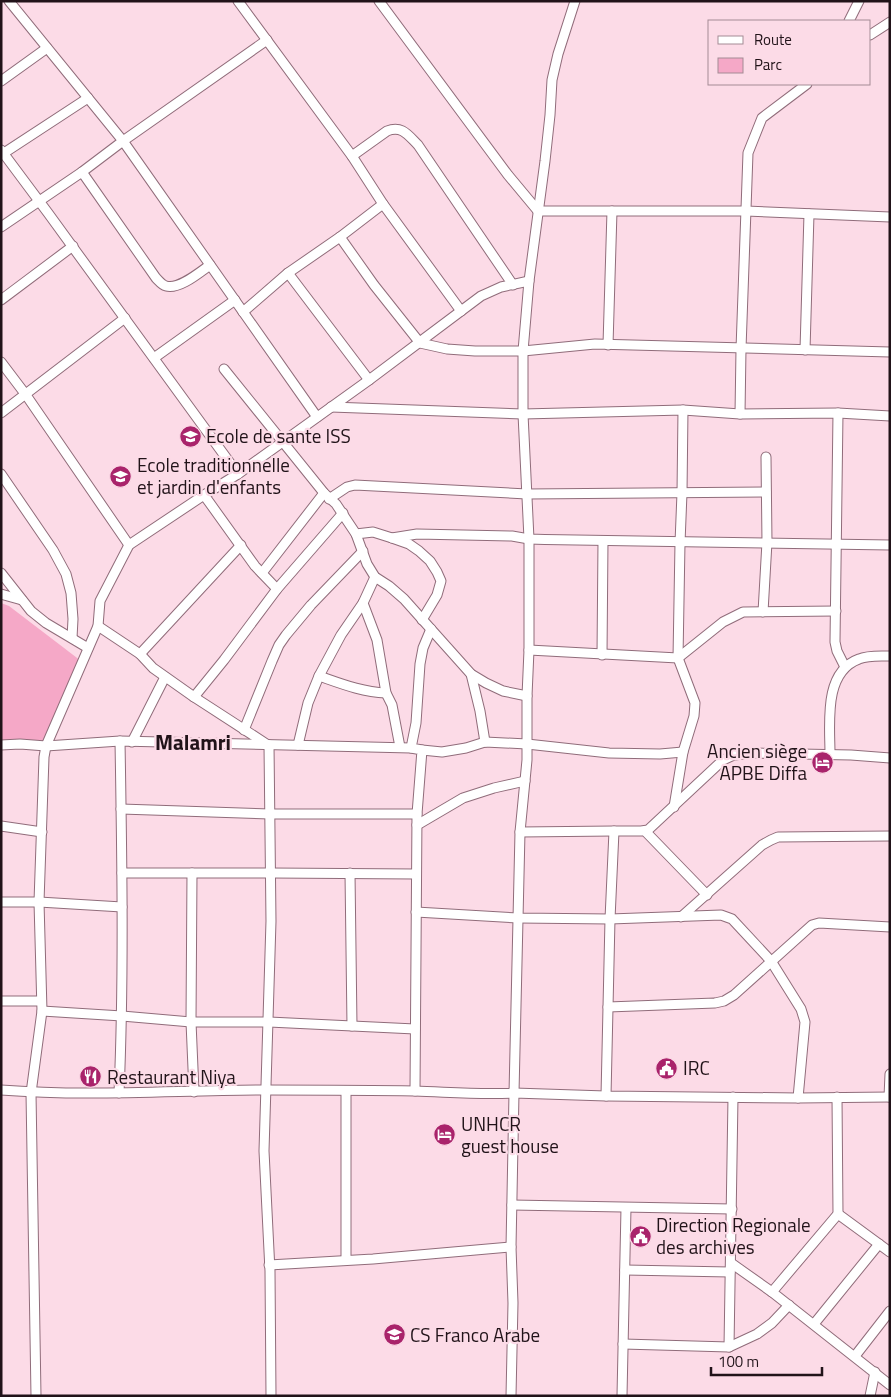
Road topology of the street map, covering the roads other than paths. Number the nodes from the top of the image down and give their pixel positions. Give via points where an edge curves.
1 (9, 1) edge
2 (238, 1) edge
3 (379, 1) edge
4 (575, 1) edge
5 (859, 1) edge
6 (850, 20) edge
7 (890, 22) edge
8 (871, 33) edge
9 (267, 40) junction
10 (47, 48) junction
11 (1, 81) edge
12 (807, 85) edge
13 (88, 98) junction
14 (123, 141) junction
15 (2, 153) edge
16 (352, 156) junction
17 (82, 172) junction
18 (40, 202) junction
19 (383, 204) junction
20 (538, 211) junction
21 (612, 211) junction
22 (746, 211) junction
23 (809, 214) junction
24 (890, 217) edge
25 (1, 227) edge
26 (340, 237) junction
27 (73, 246) junction
28 (210, 264) junction
29 (288, 273) junction
30 (529, 281) junction
31 (513, 284) junction
32 (1, 300) edge
33 (235, 300) junction
34 (461, 310) junction
35 (243, 312) junction
36 (124, 318) junction
37 (420, 343) junction
38 (608, 345) junction
39 (741, 349) junction
40 (805, 350) junction
41 (523, 351) junction
42 (890, 352) edge
43 (154, 358) junction
44 (1, 362) edge
45 (224, 369) dead end
46 (369, 380) junction
47 (26, 395) junction
48 (331, 407) junction
49 (683, 410) junction
50 (1, 412) edge
51 (838, 413) junction
52 (523, 414) junction
53 (740, 414) junction
54 (890, 416) edge
55 (317, 417) junction
56 (282, 442) junction
57 (766, 457) dead end
58 (1, 474) edge
59 (238, 474) junction
60 (766, 492) junction
61 (682, 493) junction
62 (527, 494) junction
63 (204, 495) junction
64 (326, 496) junction
65 (343, 514) junction
66 (356, 534) junction
67 (392, 538) junction
68 (529, 539) junction
69 (603, 541) junction
70 (767, 542) junction
71 (680, 543) junction
72 (129, 544) junction
73 (838, 544) junction
74 (241, 545) junction
75 (890, 545) edge
76 (363, 551) junction
77 (1, 573) edge
78 (262, 573) junction
79 (375, 577) junction
80 (277, 589) junction
81 (1, 594) edge
82 (23, 600) junction
83 (363, 602) junction
84 (836, 611) junction
85 (763, 612) junction
86 (422, 620) junction
87 (98, 626) junction
88 (431, 629) junction
89 (72, 638) junction
90 (88, 648) junction
91 (529, 650) junction
92 (140, 654) junction
93 (602, 655) junction
94 (890, 656) edge
95 (678, 658) junction
96 (845, 668) junction
97 (470, 674) junction
98 (165, 676) junction
99 (319, 676) junction
100 (386, 693) junction
101 (527, 696) junction
102 (194, 697) junction
103 (244, 730) junction
104 (120, 741) junction
105 (132, 742) junction
106 (485, 742) junction
107 (527, 744) junction
108 (1, 745) edge
109 (269, 745) junction
110 (298, 745) junction
111 (46, 746) junction
112 (400, 747) junction
113 (411, 748) junction
114 (422, 750) junction
115 (683, 752) junction
116 (830, 754) junction
117 (890, 758) edge
118 (525, 781) junction
119 (674, 807) junction
120 (121, 810) junction
121 (270, 814) junction
122 (417, 814) junction
123 (417, 825) junction
124 (1, 826) edge
125 (614, 831) junction
126 (645, 831) junction
127 (42, 832) junction
128 (520, 832) junction
129 (890, 836) edge
130 (270, 872) junction
131 (122, 873) junction
132 (192, 873) junction
133 (350, 873) junction
134 (416, 874) junction
135 (706, 894) junction
136 (1, 902) edge
137 (39, 902) junction
138 (122, 907) junction
139 (416, 912) junction
140 (681, 917) junction
141 (518, 918) junction
142 (610, 920) junction
143 (890, 927) edge
144 (771, 961) junction
145 (40, 1000) junction
146 (1, 1001) edge
147 (608, 1007) junction
148 (42, 1011) junction
149 (122, 1016) junction
150 (191, 1022) junction
151 (269, 1022) junction
152 (352, 1026) junction
153 (415, 1029) junction
154 (890, 1074) edge
155 (1, 1090) edge
156 (266, 1090) junction
157 (346, 1090) junction
158 (415, 1091) junction
159 (194, 1092) junction
160 (31, 1093) junction
161 (119, 1093) junction
162 (514, 1093) junction
163 (606, 1096) junction
164 (733, 1097) junction
165 (837, 1097) junction
166 (889, 1097) edge
167 (798, 1098) junction
168 (512, 1204) junction
169 (626, 1208) junction
170 (732, 1209) junction
171 (838, 1214) junction
172 (879, 1244) junction
173 (511, 1247) junction
174 (890, 1252) edge
175 (346, 1260) junction
176 (269, 1265) junction
177 (730, 1267) junction
178 (625, 1270) junction
179 (772, 1292) junction
180 (788, 1305) junction
181 (890, 1311) edge
182 (814, 1324) junction
183 (623, 1344) junction
184 (729, 1347) junction
185 (856, 1356) junction
186 (875, 1372) junction
187 (890, 1384) edge
188 (36, 1396) edge
189 (271, 1396) edge
190 (511, 1396) edge
191 (622, 1396) edge
192 (870, 1396) edge

1 - 10 street
2 - 9 street
3 - 20 street
4 - 20 street via 552,80
5 - 6 street
7 - 8 street
9 - 14 street
9 - 16 street
10 - 11 street
10 - 13 street
12 - 22 street via 762,118 748,153
13 - 14 street
13 - 15 street
14 - 17 street
14 - 28 street
15 - 18 street
16 - 19 street
16 - 31 street via 394,128 408,134
17 - 18 street
17 - 28 street via 164,285 180,285
18 - 25 street
18 - 27 street
19 - 26 street
19 - 34 street
20 - 21 street
20 - 30 street
21 - 22 street
21 - 38 street
22 - 23 street
22 - 39 street
23 - 24 street
23 - 40 street
26 - 29 street
26 - 37 street
27 - 32 street
27 - 36 street
28 - 33 street
29 - 35 street
29 - 46 street
30 - 31 street
30 - 41 street
31 - 34 street via 481,296
33 - 35 street
33 - 43 street
34 - 37 street
35 - 55 street
36 - 43 street
36 - 47 street
37 - 41 street via 447,349
37 - 46 street
38 - 39 street
38 - 41 street
39 - 40 street
39 - 53 street
40 - 42 street
41 - 52 street
43 - 59 street
44 - 47 street
45 - 56 street
46 - 48 street
47 - 50 street
47 - 72 street
48 - 52 street
48 - 55 street
49 - 52 street
49 - 53 street
49 - 61 street
51 - 53 street
51 - 54 street
51 - 73 street
52 - 62 street
55 - 56 street
56 - 59 street
56 - 64 street
57 - 60 street
58 - 89 street via 66,574 74,619
59 - 63 street
60 - 61 street
60 - 70 street
61 - 62 street
61 - 71 street
62 - 64 street via 355,485
62 - 68 street
63 - 72 street
63 - 74 street
64 - 65 street
64 - 78 street
65 - 66 street
65 - 80 street
66 - 67 street via 373,532
66 - 76 street
67 - 68 street via 416,534
67 - 86 street via 419,550 438,572 440,587
68 - 69 street
68 - 91 street
69 - 71 street
69 - 93 street
70 - 71 street
70 - 73 street
70 - 85 street
71 - 95 street
72 - 87 street via 100,601
73 - 75 street
73 - 84 street
74 - 78 street
74 - 92 street
76 - 79 street
76 - 103 street via 286,635
77 - 82 street
78 - 80 street
79 - 83 street
79 - 86 street via 404,599
80 - 102 street
81 - 82 street
82 - 89 street via 46,623
83 - 99 street
83 - 100 street via 377,640
84 - 85 street
84 - 96 street via 837,651
85 - 95 street via 743,612 729,618
86 - 88 street
87 - 90 street
87 - 92 street
88 - 97 street
88 - 113 street via 422,648
89 - 90 street
90 - 111 street
91 - 93 street
91 - 101 street
92 - 98 street
93 - 95 street
94 - 96 street via 860,658
95 - 115 street via 695,703
96 - 116 street via 838,677 830,706
97 - 101 street via 503,691
97 - 106 street
98 - 102 street
98 - 105 street
99 - 100 street via 352,688
99 - 110 street via 308,703
100 - 112 street via 392,705
101 - 107 street
102 - 103 street
103 - 109 street
104 - 105 street
104 - 111 street
104 - 120 street
105 - 109 street
106 - 107 street
106 - 114 street via 442,752
107 - 115 street via 609,754
107 - 118 street
108 - 111 street
109 - 110 street
109 - 121 street
110 - 112 street
111 - 127 street
112 - 113 street
113 - 114 street
114 - 122 street
115 - 119 street
116 - 117 street
116 - 119 street via 728,756
118 - 123 street via 463,798
118 - 128 street
119 - 126 street
120 - 121 street
120 - 131 street
121 - 122 street
121 - 130 street
122 - 123 street
123 - 134 street
124 - 127 street
125 - 126 street
125 - 128 street
125 - 142 street
126 - 135 street
127 - 137 street
128 - 141 street
129 - 135 street via 771,840
130 - 132 street
130 - 133 street
130 - 151 street
131 - 132 street
131 - 138 street
132 - 150 street
133 - 134 street
133 - 152 street
134 - 139 street
135 - 140 street
136 - 137 street
137 - 138 street
137 - 145 street
138 - 149 street
139 - 141 street
139 - 153 street
140 - 142 street
140 - 144 street via 721,915 732,919
141 - 142 street
141 - 162 street
142 - 147 street
143 - 144 street via 812,925
144 - 147 street via 724,1001
144 - 167 street via 801,1009 805,1022
145 - 146 street
145 - 148 street
147 - 163 street
148 - 149 street
148 - 160 street
149 - 150 street
149 - 161 street
150 - 151 street
150 - 159 street
151 - 152 street
151 - 156 street
152 - 153 street
153 - 158 street
154 - 166 street
155 - 160 street
156 - 157 street
156 - 159 street
156 - 176 street via 264,1151
157 - 158 street
157 - 175 street
158 - 162 street
159 - 161 street
160 - 161 street
160 - 188 street
162 - 163 street
162 - 168 street
163 - 164 street
164 - 167 street
164 - 170 street
165 - 166 street
165 - 167 street
165 - 171 street
168 - 169 street
168 - 173 street
169 - 170 street
169 - 178 street
170 - 177 street
171 - 172 street
171 - 179 street
172 - 174 street
172 - 182 street
173 - 175 street
173 - 190 street
175 - 176 street
176 - 189 street
177 - 178 street
177 - 179 street
177 - 184 street
178 - 183 street
179 - 180 street
180 - 182 street
180 - 184 street via 757,1334
181 - 185 street
182 - 185 street
183 - 184 street
183 - 191 street
185 - 186 street
186 - 187 street
186 - 192 street

